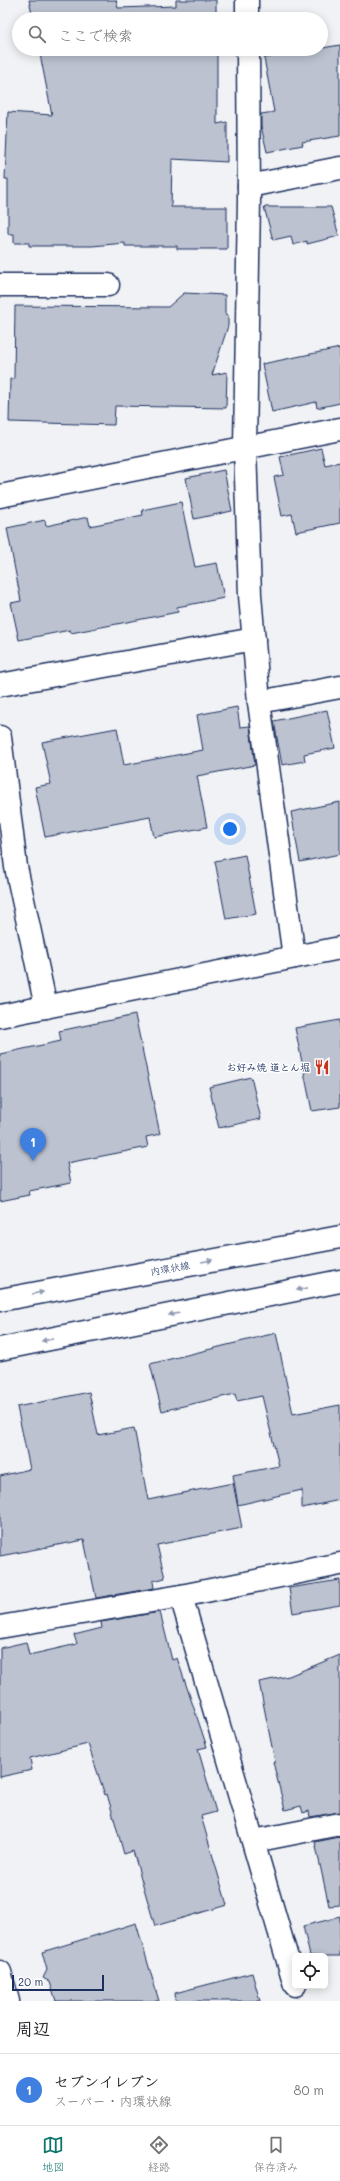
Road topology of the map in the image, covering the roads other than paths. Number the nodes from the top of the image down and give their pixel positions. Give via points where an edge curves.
1 (247, 0) edge
2 (247, 12) edge
3 (248, 56) edge
4 (340, 168) edge
5 (249, 186) junction
6 (0, 285) edge
7 (108, 285) dead end
8 (340, 429) edge
9 (245, 448) junction
10 (0, 496) edge
11 (254, 639) junction
12 (0, 685) edge
13 (340, 687) edge
14 (259, 702) junction
15 (0, 737) edge
16 (340, 948) edge
17 (294, 958) junction
18 (46, 1007) junction
19 (0, 1016) edge
20 (340, 1237) edge
21 (340, 1281) edge
22 (0, 1300) edge
23 (0, 1349) edge
24 (340, 1564) edge
25 (181, 1596) junction
26 (0, 1627) edge
27 (340, 1824) edge
28 (254, 1841) junction
29 (0, 1972) edge
30 (292, 1975) edge
31 (296, 1989) edge
32 (8, 2001) edge
33 (300, 2001) edge

1 - 2 street
3 - 5 street
4 - 5 street
5 - 9 street
6 - 7 street
8 - 9 street
9 - 10 street
9 - 11 street
11 - 12 street
11 - 14 street
13 - 14 street
14 - 17 street
15 - 18 street via 16,867
16 - 17 street
17 - 18 street
18 - 19 street
22 -> 20 street, 内環状線
21 -> 23 street
24 - 25 street
25 - 26 street
25 - 28 street
27 - 28 street
28 - 30 street
29 - 32 street
31 - 33 street

